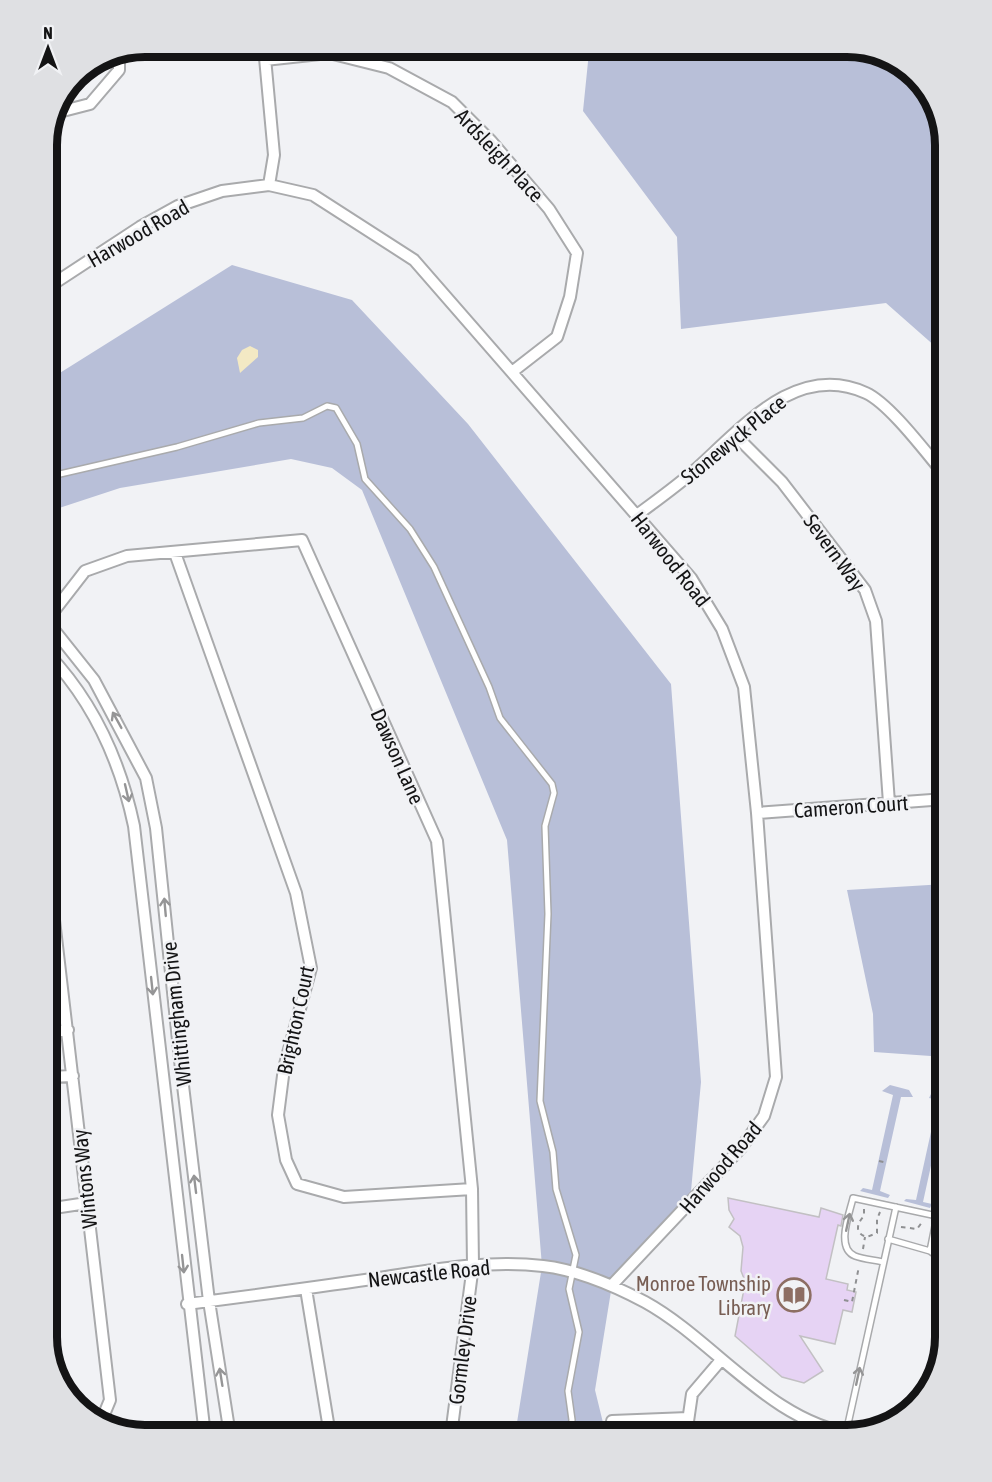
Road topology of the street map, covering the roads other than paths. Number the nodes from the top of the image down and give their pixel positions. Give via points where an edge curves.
1 (265, 57) edge
2 (292, 57) edge
3 (345, 57) edge
4 (265, 60) junction
5 (119, 62) edge
6 (64, 111) edge
7 (269, 185) junction
8 (57, 281) edge
9 (512, 372) junction
10 (734, 434) junction
11 (935, 464) edge
12 (57, 475) edge
13 (637, 515) junction
14 (176, 553) junction
15 (57, 607) edge
16 (57, 633) edge
17 (57, 666) edge
18 (935, 800) edge
19 (889, 803) junction
20 (757, 813) junction
21 (57, 941) edge
22 (68, 1030) junction
23 (57, 1032) edge
24 (73, 1076) junction
25 (57, 1077) edge
26 (472, 1189) junction
27 (87, 1203) junction
28 (57, 1207) edge
29 (896, 1207) junction
30 (935, 1216) edge
31 (935, 1226) edge
32 (888, 1239) junction
33 (930, 1251) junction
34 (935, 1255) edge
35 (883, 1262) junction
36 (473, 1265) junction
37 (573, 1272) junction
38 (612, 1285) junction
39 (306, 1289) junction
40 (209, 1301) junction
41 (188, 1304) junction
42 (720, 1360) junction
43 (104, 1414) edge
44 (688, 1418) junction
45 (612, 1421) dead end
46 (204, 1425) edge
47 (228, 1425) edge
48 (328, 1425) edge
49 (452, 1425) edge
50 (571, 1425) edge
51 (687, 1425) edge
52 (822, 1425) edge
53 (851, 1425) edge

1 - 4 street
2 - 4 street, Ardsleigh Place
3 - 9 street, Ardsleigh Place via 389,68 452,102 549,209 577,253 570,297 557,337
4 - 7 street via 274,155
5 - 6 street via 119,70 90,104
7 - 8 street, Harwood Road via 222,191 178,206 140,226
7 - 9 street, Harwood Road via 313,195 414,260
9 - 13 street, Harwood Road
10 - 11 street, Stonewyck Place via 779,397 817,384 844,386 867,393 881,403
10 - 13 street, Stonewyck Place
10 - 19 street, Severn Way via 782,482 865,590 876,621
12 - 37 lane via 259,423 303,418 327,406 342,415 357,444 366,479 410,529 434,567 500,718 552,784 554,793 545,826 548,914 540,1101 553,1152 556,1189 574,1244
13 - 20 street, Harwood Road via 691,578 722,629 744,687
14 - 15 street, Dawson Lane via 127,556 85,571
14 - 26 street, Dawson Lane via 302,540 437,841
14 - 26 street, Brighton Court via 301,914 311,968 284,1068 278,1115 286,1160 297,1184 344,1197
40 -> 16 street, Whittingham Drive via 162,875 146,777 94,680
17 -> 41 street, Whittingham Drive via 95,716 124,779 134,826
18 - 19 street, Cameron Court
19 - 20 street, Cameron Court
20 - 38 street, Harwood Road via 776,1077 764,1116 741,1148
21 - 22 street, Wintons Way
22 - 23 street
22 - 24 street, Wintons Way
24 - 25 street
24 - 27 street, Wintons Way
26 - 36 street, Dawson Lane
27 - 28 street
27 - 43 street, Wintons Way via 110,1400
29 - 30 lane
29 - 32 lane
35 -> 29 lane via 851,1254 845,1243 853,1198
31 - 33 lane
32 - 33 lane
32 - 35 lane
33 - 34 lane
53 -> 35 lane
36 - 37 street, Newcastle Road via 542,1266
36 - 39 street, Newcastle Road
36 - 49 street, Gormley Drive
37 - 38 street, Newcastle Road
37 - 50 lane via 569,1298 579,1332 568,1391
38 - 42 street, Newcastle Road via 647,1303
39 - 40 street, Newcastle Road
39 - 48 street
40 - 41 street, Newcastle Road
47 -> 40 street, Whittingham Drive
41 - 46 street, Whittingham Drive
42 - 44 street via 692,1394
42 - 52 street, Newcastle Road via 777,1401
44 - 45 street
44 - 51 street

